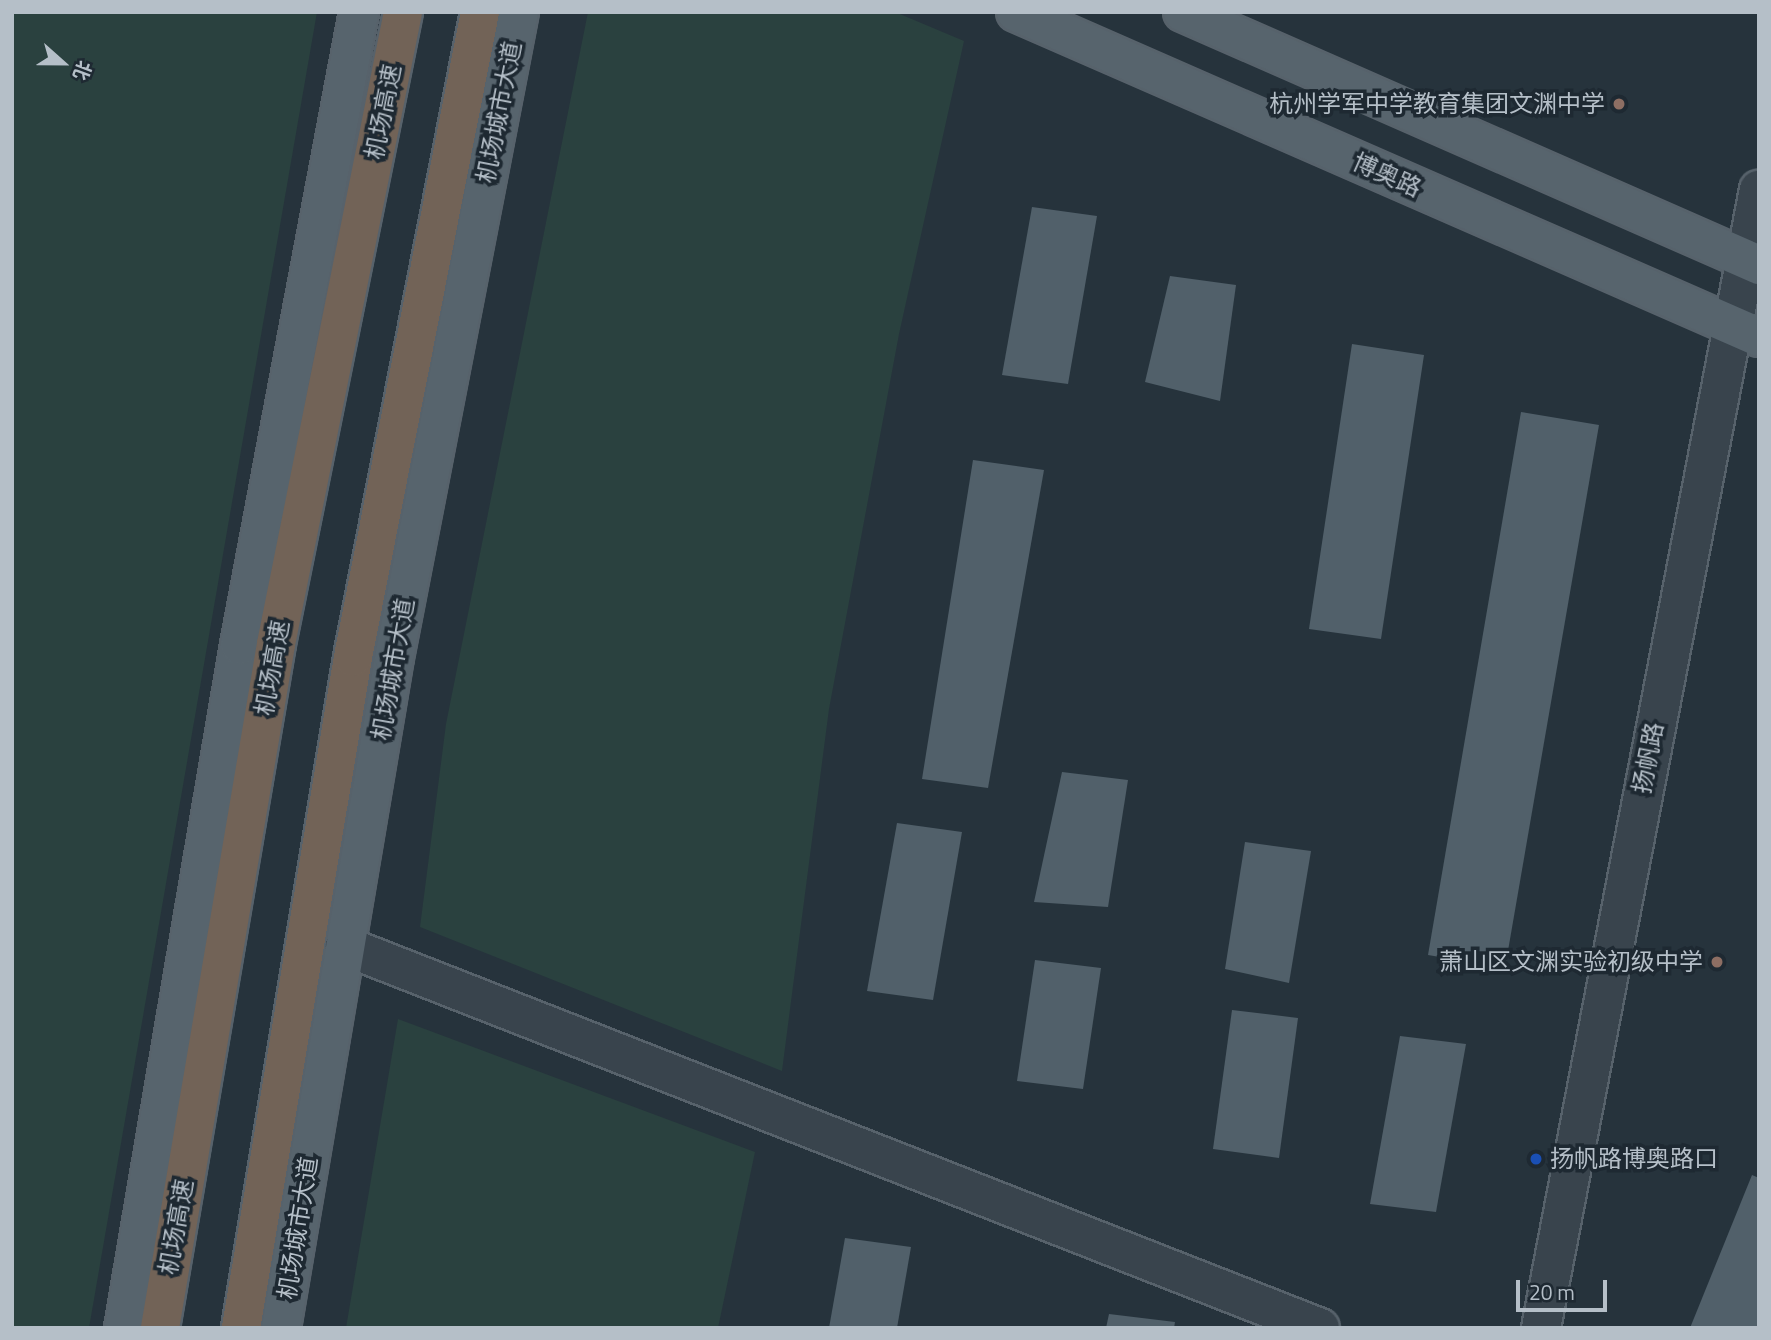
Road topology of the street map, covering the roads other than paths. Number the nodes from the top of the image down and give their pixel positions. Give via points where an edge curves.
1 (359, 12) edge
2 (403, 12) edge
3 (480, 12) edge
4 (519, 12) edge
5 (1016, 12) edge
6 (1184, 12) edge
7 (1759, 190) edge
8 (1751, 262) edge
9 (1745, 331) edge
10 (345, 946) junction
11 (124, 1328) edge
12 (160, 1328) edge
13 (241, 1328) edge
14 (281, 1328) edge
15 (1320, 1328) edge
16 (1541, 1328) edge

1 - 11 main road via 240,645
2 - 12 highway, 机场高速 via 276,644
3 - 13 highway via 353,657
4 - 10 main road, 机场城市大道 via 394,658
5 - 9 main road, 博奥路
6 - 8 main road
7 - 8 street, 扬帆路
8 - 9 street, 扬帆路
9 - 16 street, 扬帆路
10 - 14 main road, 机场城市大道
10 - 15 street

